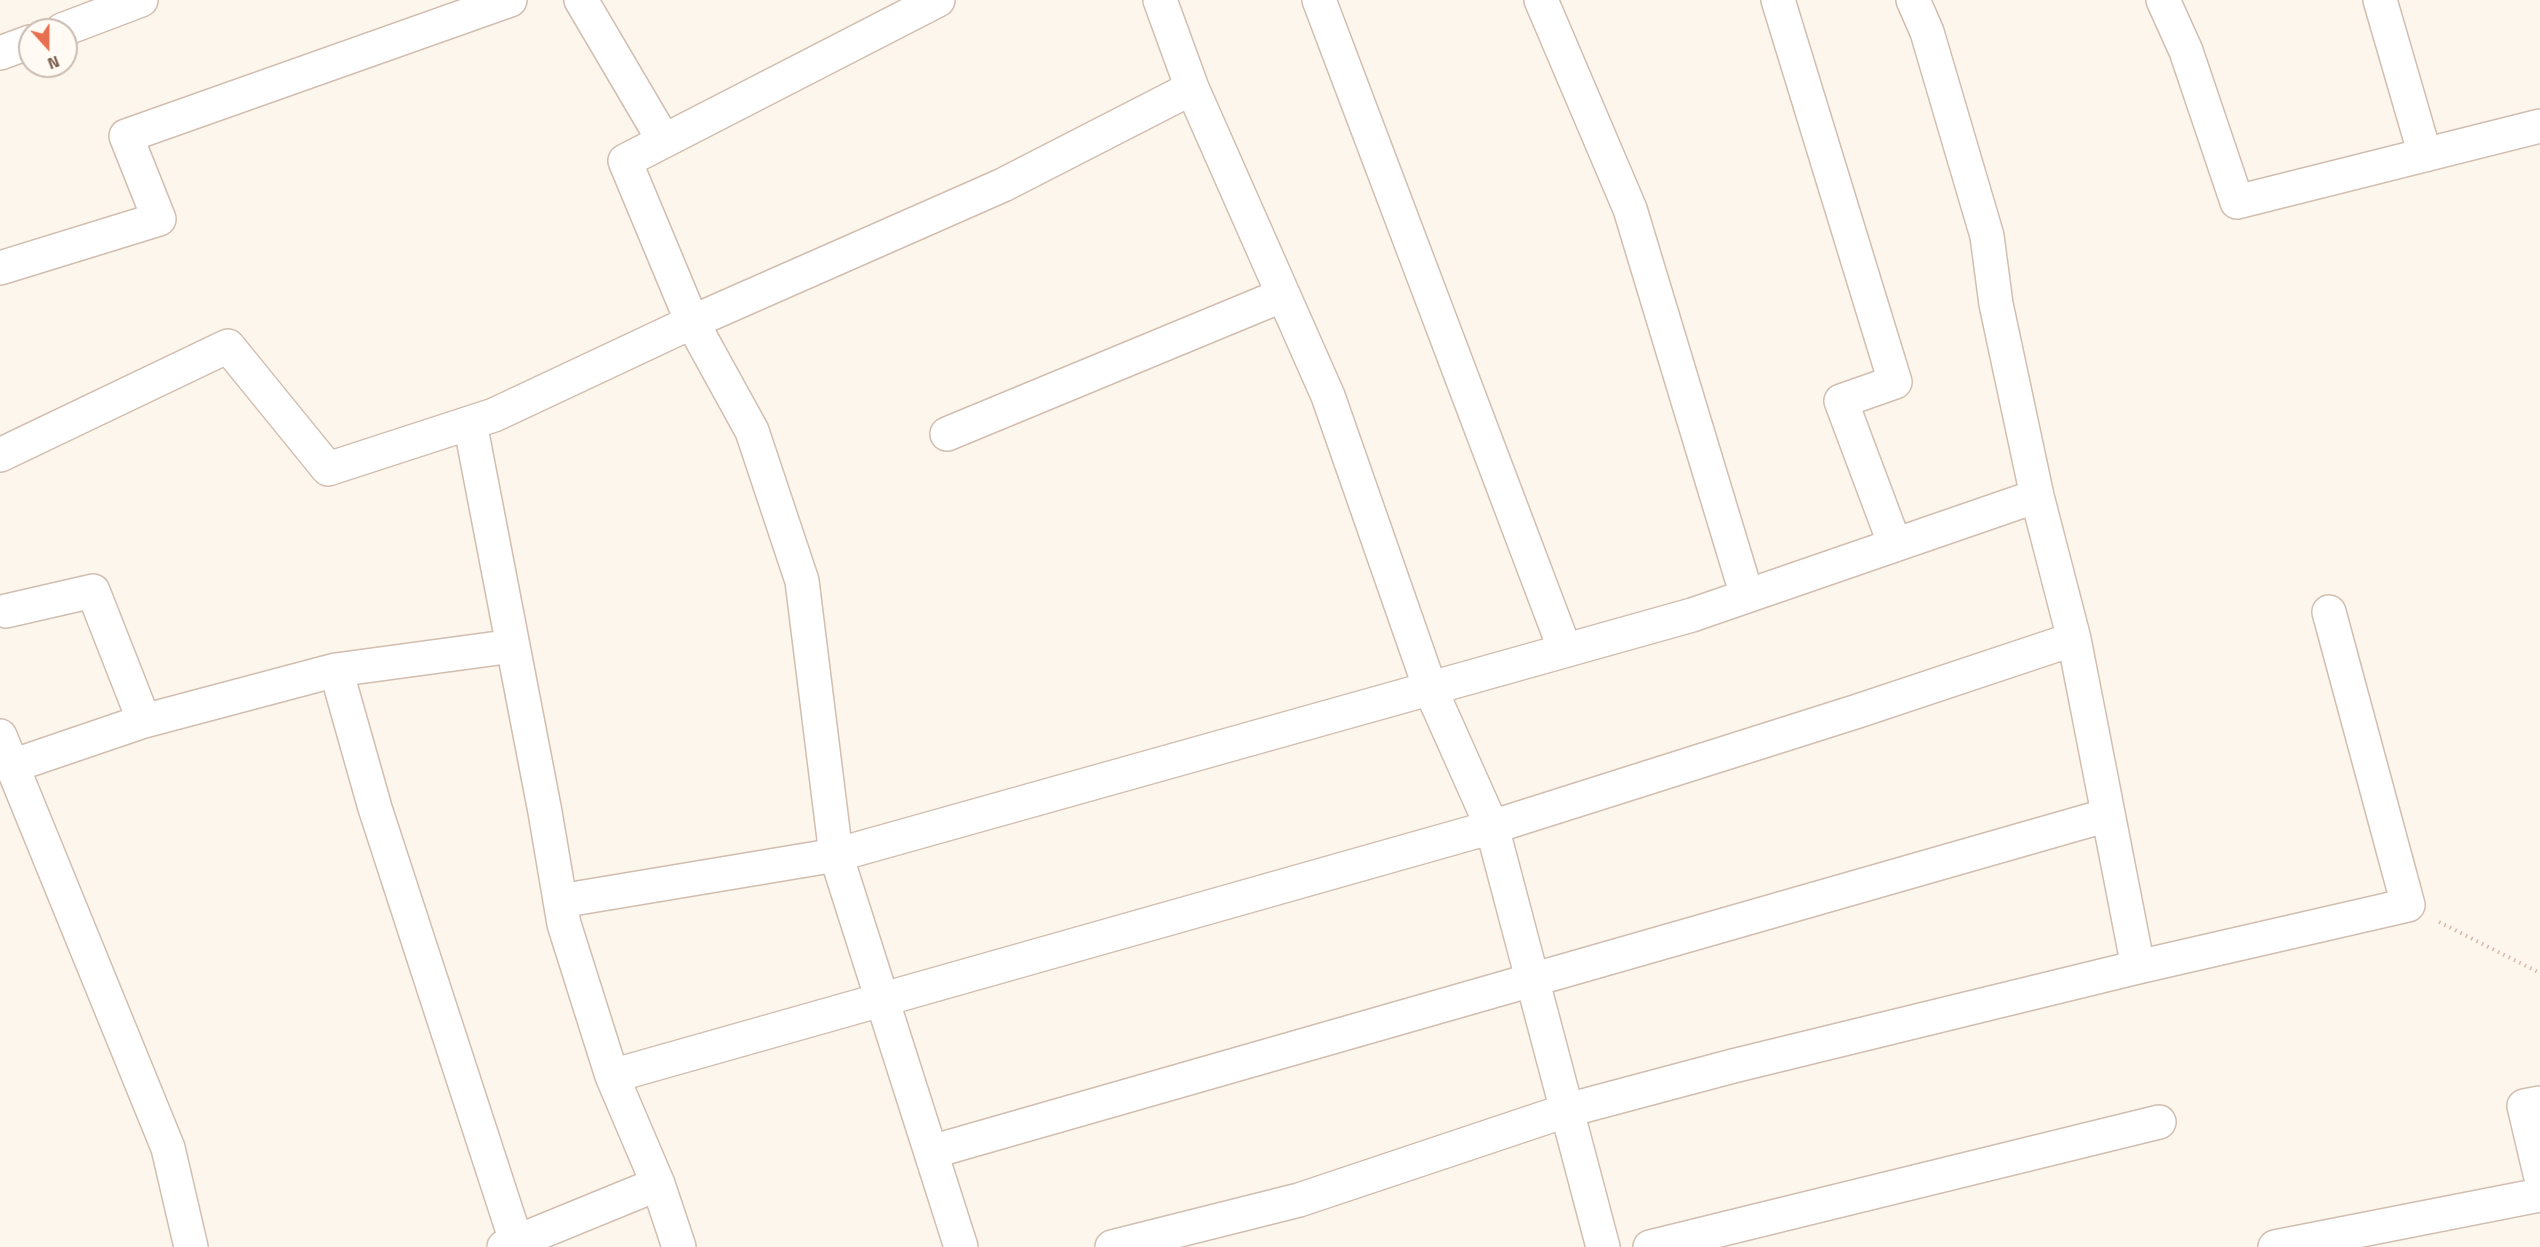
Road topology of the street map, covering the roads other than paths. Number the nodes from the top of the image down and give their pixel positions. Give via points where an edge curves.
1 (141, 0) edge
2 (510, 0) edge
3 (581, 0) edge
4 (938, 0) edge
5 (1160, 0) edge
6 (1319, 0) edge
7 (1541, 0) edge
8 (1913, 0) edge
9 (2163, 0) edge
10 (2380, 0) edge
11 (1780, 1) edge
12 (78, 24) edge
13 (18, 46) edge
14 (0, 53) edge
15 (1192, 88) junction
16 (2540, 126) edge
17 (664, 141) junction
18 (2425, 155) junction
19 (0, 268) edge
20 (1283, 295) junction
21 (692, 322) junction
22 (470, 423) junction
23 (947, 434) dead end
24 (0, 454) edge
25 (2037, 496) junction
26 (1895, 545) junction
27 (1747, 596) junction
28 (2, 608) edge
29 (2329, 612) dead end
30 (2074, 639) junction
31 (513, 646) junction
32 (1565, 650) junction
33 (336, 670) junction
34 (1430, 688) junction
35 (144, 721) junction
36 (0, 736) edge
37 (12, 766) junction
38 (2108, 815) junction
39 (1492, 827) junction
40 (836, 855) junction
41 (560, 901) junction
42 (2138, 967) junction
43 (1533, 979) junction
44 (881, 999) junction
45 (612, 1076) junction
46 (2540, 1103) edge
47 (1568, 1110) junction
48 (2159, 1122) dead end
49 (931, 1152) junction
50 (2540, 1174) edge
51 (658, 1184) junction
52 (2540, 1195) edge
53 (513, 1245) edge
54 (191, 1247) edge
55 (679, 1247) edge
56 (961, 1247) edge
57 (1112, 1247) edge
58 (1603, 1247) edge
59 (1650, 1247) edge
60 (2275, 1247) edge

1 - 12 street
2 - 19 street via 126,136 159,219
3 - 17 street
4 - 17 street
5 - 15 street
6 - 32 street
7 - 27 street via 1630,209
8 - 25 street via 1927,32 1987,236 1996,304
9 - 18 street via 2186,51 2237,202
10 - 18 street
11 - 26 street via 1895,382 1841,400
13 - 14 street
15 - 20 street
15 - 21 street via 1003,184
16 - 18 street
17 - 21 street via 625,161
20 - 23 street
20 - 34 street via 1328,396
21 - 22 street
21 - 40 street via 752,431 802,581
22 - 24 street via 328,469 228,346
22 - 31 street
25 - 26 street
25 - 30 street
26 - 27 street
27 - 32 street
28 - 35 street via 93,591
29 - 42 street via 2408,905
30 - 38 street
30 - 39 street
31 - 33 street
31 - 41 street
32 - 34 street
33 - 35 street
33 - 53 street via 375,808
34 - 39 street
34 - 40 street
35 - 37 street
36 - 37 street
37 - 54 street via 168,1148
38 - 42 street
38 - 43 street
39 - 43 street
39 - 44 street
40 - 41 street
40 - 44 street
41 - 45 street
42 - 47 street
43 - 47 street
43 - 49 street
44 - 45 street
44 - 49 street
45 - 51 street
46 - 50 street via 2524,1106
47 - 57 street via 1299,1200
47 - 58 street
48 - 59 street
49 - 56 street
51 - 53 street
51 - 55 street
52 - 60 street

